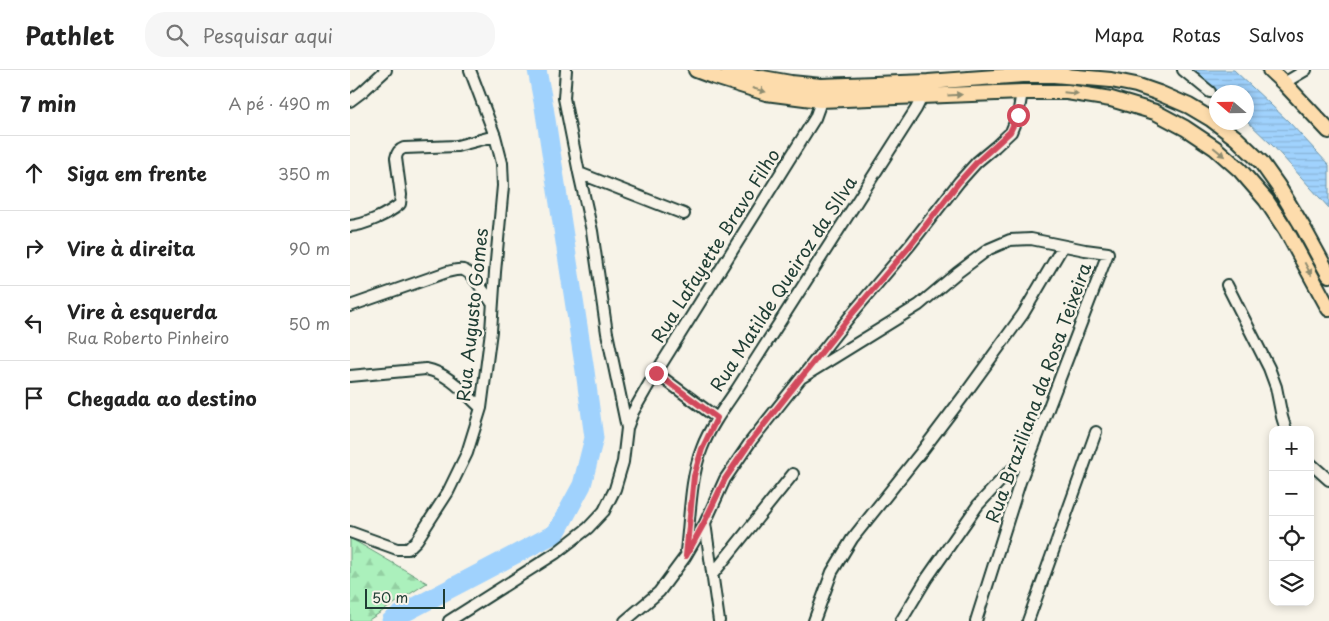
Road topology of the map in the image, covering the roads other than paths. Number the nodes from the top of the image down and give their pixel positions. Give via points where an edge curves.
1 (386, 70) edge
2 (470, 70) edge
3 (566, 70) edge
4 (696, 70) edge
5 (729, 70) edge
6 (1183, 70) edge
7 (1270, 70) edge
8 (1306, 70) edge
9 (1024, 73) edge
10 (928, 82) junction
11 (1284, 83) junction
12 (1209, 91) edge
13 (1022, 92) junction
14 (821, 93) junction
15 (923, 96) junction
16 (350, 101) edge
17 (1329, 131) edge
18 (495, 136) junction
19 (579, 174) junction
20 (684, 214) dead end
21 (350, 226) edge
22 (1063, 246) junction
23 (1329, 275) edge
24 (1227, 285) dead end
25 (492, 303) junction
26 (350, 306) edge
27 (1329, 309) edge
28 (656, 373) junction
29 (350, 376) edge
30 (801, 378) junction
31 (481, 408) junction
32 (717, 418) junction
33 (1285, 426) edge
34 (628, 428) junction
35 (1096, 432) dead end
36 (1032, 451) junction
37 (1314, 467) edge
38 (793, 474) dead end
39 (1329, 480) edge
40 (704, 523) junction
41 (350, 532) edge
42 (686, 556) junction
43 (712, 574) junction
44 (449, 621) edge
45 (625, 621) edge
46 (719, 621) edge
47 (814, 621) edge
48 (901, 621) edge
49 (976, 621) edge
50 (1028, 621) edge

1 - 16 street
2 - 18 street, Rua Augusto Gomes
3 - 19 street via 564,98
4 -> 14 main road via 766,93
5 - 14 main road
6 - 12 street
7 - 11 main road
8 - 11 street
9 - 10 main road
9 - 13 main road
9 - 23 main road via 1136,85 1189,106 1211,119 1261,162
10 - 14 main road
10 - 15 street, Rua Matilde Queiroz da SIlva
11 - 17 main road
15 -> 13 main road
13 -> 27 main road via 1068,92 1111,99 1155,112 1215,148 1266,200
13 - 30 street via 1018,115 1010,132 959,182
14 - 15 main road
14 - 28 street, Rua Lafayette Bravo Filho via 816,118
15 - 32 street, Rua Matilde Queiroz da SIlva
18 - 21 street via 457,146 400,150 396,158 400,204 357,226
18 - 25 street, Rua Augusto Gomes via 503,186
19 - 20 street
19 - 34 street via 592,232 607,333
22 - 30 street, Rua Braziliana da Rosa Teixeira via 1031,239 1010,240 989,249 919,305
22 - 36 street, Rua Braziliana da Rosa Teixeira via 1108,253
22 - 47 street via 1022,314 965,394 852,539 832,572
24 - 33 street via 1269,368
25 - 26 street via 471,274 457,270
25 - 31 street, Rua Augusto Gomes
28 - 32 street
28 - 34 street, Rua Lafayette Bravo Filho via 633,412
29 - 31 street via 426,368 435,370
30 - 40 street via 725,479
31 - 41 street, Rua Augusto Gomes via 467,453 448,492 417,540 408,548 397,550
32 - 42 street, Rua Matilde Queiroz da SIlva via 702,449 694,476
34 - 44 street, Rua Lafayette Bravo Filho via 615,490 604,511 556,553
35 - 50 street
36 - 48 street via 978,505
36 - 49 street, Rua Braziliana da Rosa Teixeira
37 - 39 street
38 - 43 street
40 - 42 street
40 - 43 street
42 - 45 street via 659,592
43 - 46 street

